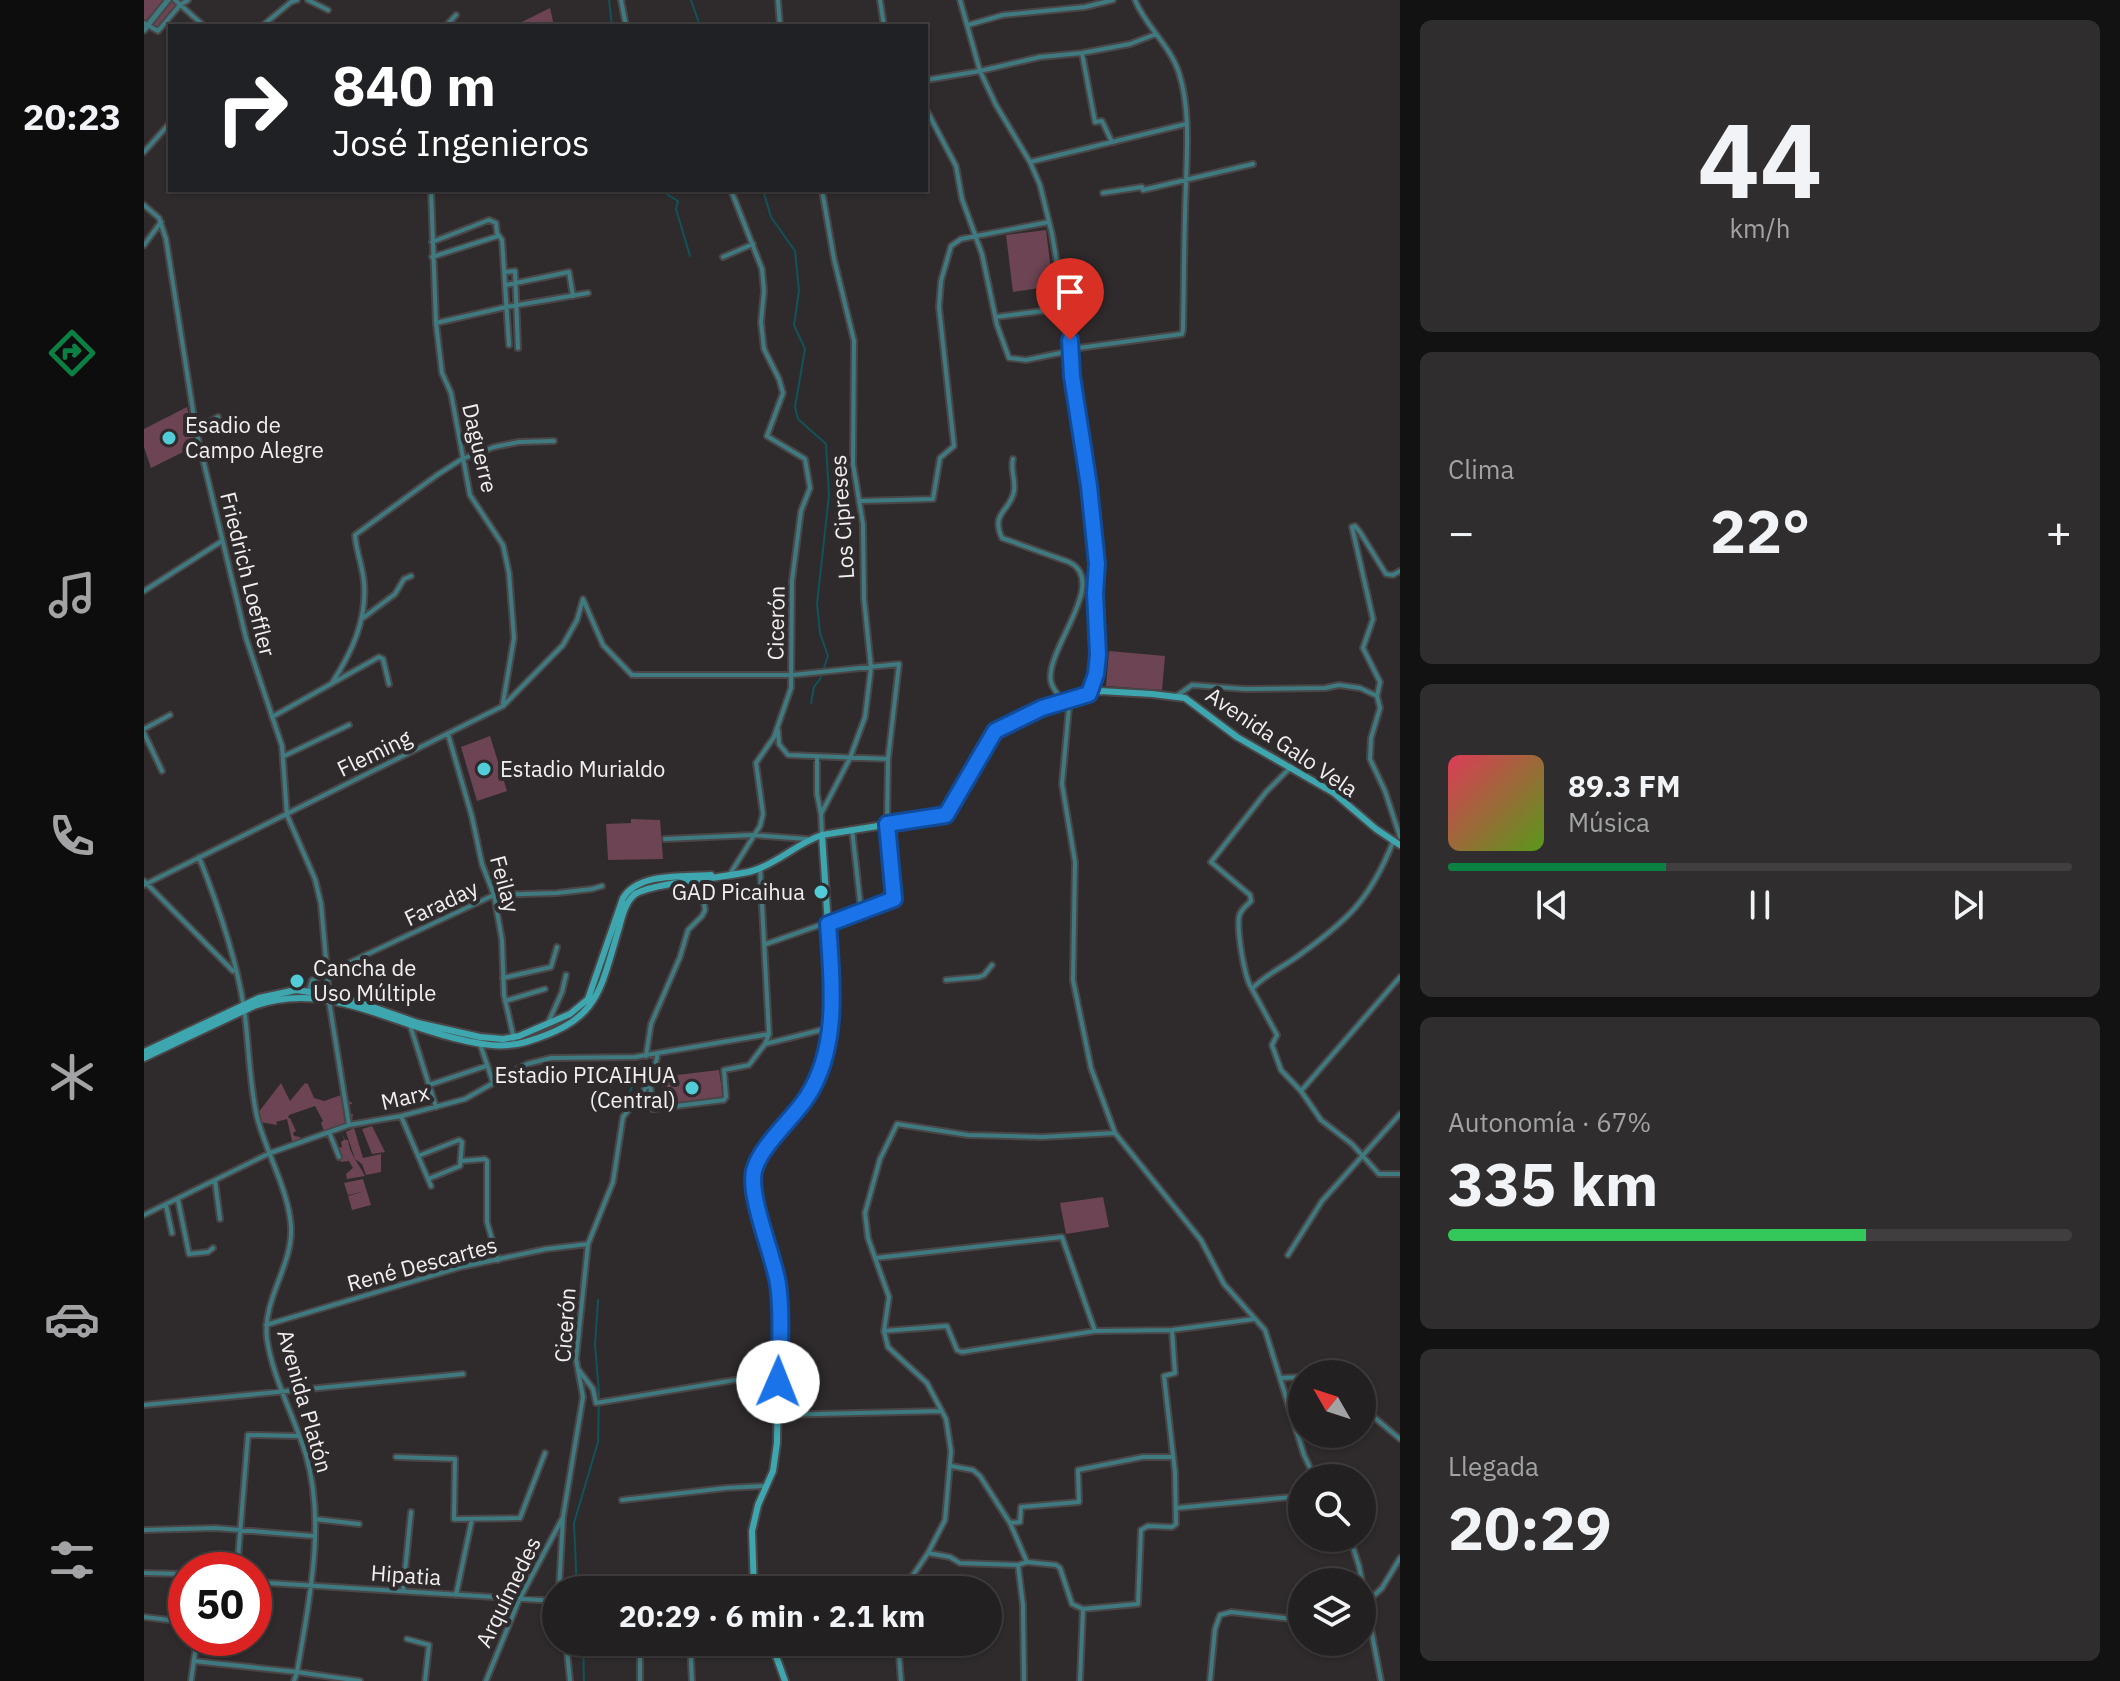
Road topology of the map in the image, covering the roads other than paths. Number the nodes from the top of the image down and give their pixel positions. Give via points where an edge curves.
1 (168, 0) edge
2 (175, 0) edge
3 (188, 0) edge
4 (297, 0) edge
5 (308, 0) edge
6 (621, 0) edge
7 (778, 0) edge
8 (880, 0) edge
9 (960, 0) edge
10 (1113, 0) edge
11 (1135, 0) edge
12 (180, 5) junction
13 (328, 10) dead end
14 (456, 15) dead end
15 (202, 24) edge
16 (264, 24) edge
17 (448, 24) edge
18 (626, 24) edge
19 (780, 24) edge
20 (884, 24) edge
21 (968, 25) junction
22 (145, 26) edge
23 (1156, 34) junction
24 (1082, 53) junction
25 (980, 71) junction
26 (928, 80) edge
27 (928, 113) edge
28 (1186, 124) junction
29 (168, 125) edge
30 (1113, 143) junction
31 (144, 152) edge
32 (1030, 162) junction
33 (1253, 164) dead end
34 (1186, 181) junction
35 (431, 192) edge
36 (732, 192) edge
37 (822, 192) edge
38 (1103, 193) dead end
39 (144, 205) edge
40 (161, 222) junction
41 (1049, 222) junction
42 (976, 235) junction
43 (498, 236) junction
44 (432, 242) junction
45 (753, 244) junction
46 (144, 245) edge
47 (432, 257) junction
48 (723, 257) dead end
49 (505, 272) junction
50 (515, 283) junction
51 (506, 285) junction
52 (588, 293) dead end
53 (573, 296) junction
54 (515, 305) junction
55 (506, 307) junction
56 (1065, 308) junction
57 (996, 317) junction
58 (436, 323) junction
59 (509, 345) dead end
60 (518, 348) dead end
61 (1070, 350) junction
62 (218, 417) dead end
63 (196, 430) junction
64 (554, 441) dead end
65 (462, 459) junction
66 (1013, 459) dead end
67 (861, 501) junction
68 (222, 541) junction
69 (1400, 571) edge
70 (411, 576) dead end
71 (144, 591) edge
72 (363, 618) junction
73 (871, 668) junction
74 (792, 675) junction
75 (332, 683) junction
76 (389, 684) dead end
77 (1089, 694) junction
78 (1177, 696) junction
79 (1377, 696) junction
80 (1062, 701) junction
81 (503, 706) junction
82 (1042, 708) junction
83 (170, 715) dead end
84 (272, 717) junction
85 (1066, 717) junction
86 (349, 725) dead end
87 (777, 727) junction
88 (144, 731) edge
89 (448, 734) junction
90 (284, 756) junction
91 (817, 757) junction
92 (850, 758) junction
93 (888, 759) junction
94 (1291, 767) junction
95 (162, 771) dead end
96 (821, 814) junction
97 (287, 815) junction
98 (887, 824) junction
99 (852, 829) junction
100 (753, 835) junction
101 (822, 835) junction
102 (665, 839) dead end
103 (808, 839) junction
104 (1398, 841) edge
105 (199, 857) junction
106 (760, 868) junction
107 (726, 876) junction
108 (701, 881) junction
109 (145, 883) edge
110 (602, 886) dead end
111 (494, 895) junction
112 (861, 910) junction
113 (828, 924) junction
114 (766, 944) junction
115 (557, 947) dead end
116 (992, 965) dead end
117 (235, 972) junction
118 (327, 973) junction
119 (566, 975) dead end
120 (1400, 977) edge
121 (503, 978) junction
122 (946, 980) dead end
123 (545, 989) dead end
124 (1252, 989) junction
125 (309, 990) junction
126 (329, 996) junction
127 (505, 1001) junction
128 (244, 1008) junction
129 (409, 1023) junction
130 (547, 1025) junction
131 (829, 1028) junction
132 (769, 1034) junction
133 (514, 1041) junction
134 (480, 1044) junction
135 (765, 1044) junction
136 (658, 1053) junction
137 (144, 1055) edge
138 (646, 1056) junction
139 (486, 1066) junction
140 (493, 1082) junction
141 (650, 1083) junction
142 (429, 1085) junction
143 (1301, 1091) junction
144 (436, 1107) junction
145 (1400, 1114) edge
146 (401, 1116) junction
147 (349, 1125) junction
148 (329, 1132) junction
149 (1115, 1133) junction
150 (270, 1153) junction
151 (418, 1156) junction
152 (1362, 1156) junction
153 (339, 1157) dead end
154 (461, 1161) junction
155 (1400, 1174) edge
156 (428, 1179) junction
157 (215, 1181) junction
158 (431, 1186) dead end
159 (178, 1199) junction
160 (166, 1205) junction
161 (144, 1215) edge
162 (220, 1219) dead end
163 (172, 1233) dead end
164 (588, 1244) junction
165 (213, 1248) dead end
166 (1288, 1255) dead end
167 (876, 1258) junction
168 (498, 1260) junction
169 (1255, 1319) junction
170 (266, 1325) junction
171 (1172, 1330) junction
172 (884, 1331) junction
173 (1095, 1331) junction
174 (576, 1368) junction
175 (778, 1373) junction
176 (463, 1374) dead end
177 (1280, 1378) junction
178 (1288, 1378) edge
179 (283, 1391) junction
180 (144, 1405) edge
181 (942, 1411) junction
182 (777, 1415) junction
183 (1376, 1419) edge
184 (299, 1436) junction
185 (1400, 1439) edge
186 (545, 1453) dead end
187 (396, 1457) dead end
188 (1173, 1457) junction
189 (1308, 1464) edge
190 (950, 1466) junction
191 (766, 1486) junction
192 (1288, 1497) edge
193 (622, 1500) dead end
194 (1177, 1508) junction
195 (411, 1512) dead end
196 (563, 1517) junction
197 (315, 1519) junction
198 (472, 1519) junction
199 (1010, 1523) junction
200 (359, 1524) dead end
201 (144, 1530) edge
202 (239, 1530) junction
203 (314, 1536) junction
204 (238, 1552) edge
205 (928, 1553) junction
206 (1400, 1558) edge
207 (1027, 1562) junction
208 (1018, 1565) junction
209 (144, 1573) edge
210 (168, 1574) edge
211 (560, 1576) edge
212 (754, 1576) edge
213 (912, 1576) edge
214 (272, 1583) edge
215 (310, 1585) junction
216 (403, 1591) junction
217 (1376, 1594) edge
218 (456, 1595) junction
219 (519, 1600) junction
220 (542, 1601) edge
221 (1083, 1609) junction
222 (144, 1617) edge
223 (1288, 1618) edge
224 (168, 1620) edge
225 (407, 1639) dead end
226 (195, 1656) edge
227 (567, 1656) edge
228 (640, 1656) edge
229 (691, 1656) edge
230 (776, 1656) edge
231 (899, 1656) edge
232 (1375, 1656) edge
233 (194, 1661) junction
234 (297, 1672) junction
235 (191, 1681) edge
236 (294, 1681) edge
237 (360, 1681) edge
238 (425, 1681) edge
239 (486, 1681) edge
240 (570, 1681) edge
241 (640, 1681) edge
242 (692, 1681) edge
243 (785, 1681) edge
244 (901, 1681) edge
245 (1024, 1681) edge
246 (1080, 1681) edge
247 (1210, 1681) edge
248 (1381, 1681) edge

1 - 22 street
2 - 12 street
3 - 12 street
4 - 16 street
5 - 13 street
6 - 18 street
7 - 19 street
8 - 20 street
9 - 21 street
10 - 21 street
11 - 23 street
12 - 15 street
12 - 22 street via 158,31
14 - 17 street
21 - 25 street
23 - 24 street
23 - 28 street via 1180,74
24 - 25 street
24 - 30 street via 1095,122 1102,121
25 - 26 street
25 - 32 street
27 - 42 street via 952,156
28 - 30 street
28 - 34 street
29 - 31 street
30 - 32 street
32 - 41 street
33 - 34 street
34 - 38 street
34 - 61 street via 1182,334
35 - 44 street, Daguerre
36 - 45 street
37 - 67 street, Los Cipreses via 854,341 853,464
39 - 40 street
40 - 46 street
40 - 63 street, Friedrich Loeffler
41 - 42 street
41 - 56 street
42 - 57 street
42 - 67 street via 951,246 940,290 954,446 940,458 933,499
43 - 44 street via 491,220
43 - 47 street
43 - 49 street
44 - 47 street, Daguerre
45 - 48 street
45 - 74 street, Cicerón via 764,282 764,349 783,393 767,436 805,459 810,488 801,511 792,581
47 - 58 street, Daguerre
49 - 50 street via 515,271
49 - 51 street
50 - 51 street
50 - 53 street via 569,272
50 - 54 street
51 - 55 street
52 - 53 street
53 - 54 street
54 - 55 street
54 - 60 street
55 - 58 street
55 - 59 street
56 - 57 street
56 - 61 street
57 - 61 street via 1009,358 1026,360
58 - 65 street, Daguerre
61 - 77 street via 1097,564 1098,655
62 - 63 street
63 - 68 street, Friedrich Loeffler
64 - 65 street via 519,442
65 - 72 street via 355,535 364,583
65 - 81 street, Daguerre via 470,495 503,545 509,573 514,638
66 - 80 street via 1012,501 999,516 1002,538 1069,562 1082,572 1078,605 1051,669 1051,683
67 - 73 street, Los Cipreses
68 - 71 street
68 - 84 street, Friedrich Loeffler
69 - 79 street via 1386,574 1352,527 1373,619 1363,648 1378,676
70 - 72 street
72 - 75 street
73 - 74 street
73 - 92 street, Los Cipreses via 865,717
73 - 93 street via 899,664
74 - 81 street, Fleming via 632,675 603,645 583,599 563,645
74 - 87 street, Cicerón
75 - 76 street via 380,657
75 - 84 street
77 - 78 main road, Avenida Galo Vela
77 - 80 main road, Avenida Galo Vela
78 - 79 street via 1192,685 1339,685
78 - 94 main road, Avenida Galo Vela
79 - 104 street via 1380,708 1370,759
80 - 82 main road, Avenida Galo Vela
80 - 85 street via 1069,707
81 - 89 street, Fleming
82 - 85 street via 1055,706
82 - 98 main road, Avenida Galo Vela via 995,731 946,815
83 - 88 street
84 - 90 street, Friedrich Loeffler
85 - 149 street via 1062,784 1075,862 1073,980 1091,1068
86 - 90 street
87 - 91 street via 779,744 788,755
87 - 100 street, Cicerón via 756,763 763,814
88 - 95 street
89 - 97 street, Fleming
89 - 111 street, Feilay
90 - 97 street, Friedrich Loeffler
91 - 92 street
91 - 96 street
92 - 93 street
92 - 96 street, Los Cipreses
93 - 98 street
94 - 104 main road, Avenida Galo Vela
94 - 124 street via 1211,862 1250,895 1239,920 1243,965
96 - 101 street
97 - 105 street, Fleming
97 - 118 street via 315,879
98 - 99 main road, Avenida Galo Vela
98 - 112 street via 894,899
99 - 101 main road, Avenida Galo Vela
99 - 112 street
100 - 102 street
100 - 103 street
100 - 107 street, Cicerón
101 - 103 main road, Avenida Galo Vela
101 - 113 main road
103 - 106 main road, Avenida Galo Vela
104 - 124 street via 1354,911
105 - 109 street, Fleming
105 - 117 street, Avenida Platón
106 - 107 main road, Avenida Galo Vela
106 - 114 street
107 - 108 main road, Avenida Galo Vela
107 - 130 main road, Avenida Galo Vela via 654,880 629,890 591,995 578,1009
108 - 133 main road, Avenida Galo Vela via 635,894 590,1008 536,1038
108 - 138 street via 705,910 688,930 651,1024
109 - 117 street
110 - 111 street, Faraday
111 - 118 street, Faraday
111 - 121 street, Feilay
112 - 113 street
113 - 114 street
113 - 131 main road
114 - 132 street
115 - 121 street via 551,967
116 - 122 street via 979,977
117 - 128 street, Avenida Platón
118 - 125 street, Faraday via 312,980
118 - 126 street
119 - 130 street
120 - 143 street
121 - 127 street, Feilay
123 - 127 street
124 - 143 street via 1277,1035 1272,1045 1281,1070
125 - 126 main road, Avenida Galo Vela
125 - 128 main road, Avenida Galo Vela via 276,993
126 - 128 main road, Avenida Galo Vela via 286,998
126 - 129 main road, Avenida Galo Vela
126 - 147 street
127 - 133 street, Feilay
128 - 137 main road, Avenida Galo Vela
128 - 150 street, Avenida Platón via 257,1116
129 - 133 main road, Avenida Galo Vela
129 - 134 main road, Avenida Galo Vela
129 - 142 street
130 - 133 main road, Avenida Galo Vela
131 - 135 street
131 - 175 main road via 821,1069 808,1096 754,1170 778,1284
132 - 135 street
132 - 136 street, Marx
133 - 134 main road, Avenida Galo Vela
134 - 139 street
135 - 141 street via 749,1065 726,1069 724,1100 653,1109
136 - 138 street, Marx
136 - 141 street, Cicerón
138 - 140 street, Marx via 551,1058
139 - 140 street
139 - 142 street
140 - 144 street, Marx via 465,1099
141 - 164 street, Cicerón via 624,1113 613,1182
142 - 144 street
143 - 152 street via 1324,1124
144 - 146 street, Marx
145 - 152 street
146 - 147 street, Marx
146 - 151 street
147 - 148 street, Marx
148 - 150 street, Marx
148 - 153 street
149 - 167 street via 968,1135 897,1124 880,1159 865,1213
149 - 169 street via 1184,1215 1224,1284
150 - 157 street, Marx
150 - 170 street, Avenida Platón via 291,1237
151 - 154 street via 459,1140
151 - 156 street
152 - 155 street via 1379,1174
152 - 166 street via 1322,1201
154 - 156 street
154 - 168 street via 487,1161 487,1222
156 - 158 street
157 - 159 street, Marx
157 - 162 street
159 - 160 street, Marx
159 - 165 street via 189,1254
160 - 161 street, Marx
160 - 163 street
164 - 168 street, René Descartes
164 - 174 street, Cicerón
167 - 172 street via 889,1297
167 - 173 street via 1062,1237
168 - 170 street, René Descartes
169 - 171 street
169 - 177 street via 1265,1330
170 - 179 street, Avenida Platón
171 - 173 street
171 - 188 street via 1175,1373 1164,1376
172 - 173 street via 947,1326 960,1352
172 - 181 street via 888,1347 927,1383
174 - 175 street via 600,1402
174 - 196 street, Cicerón via 583,1397
175 - 182 main road
176 - 179 street
177 - 178 street
177 - 189 street
179 - 180 street
179 - 184 street, Avenida Platón
181 - 182 street
181 - 190 street
182 - 191 main road via 775,1458
183 - 185 street
184 - 197 street, Avenida Platón via 311,1476
184 - 202 street via 248,1435
186 - 198 street via 520,1518
187 - 198 street via 455,1459 454,1519
188 - 194 street
188 - 199 street via 1143,1457 1078,1470 1079,1502 1021,1507 1020,1522
190 - 199 street via 977,1473
190 - 205 street via 945,1520
191 - 193 street
191 - 212 main road via 752,1531
192 - 194 street
194 - 221 street via 1174,1527 1148,1526 1140,1532 1138,1604
195 - 216 street
196 - 211 street, Cicerón
196 - 219 street, Arquímedes
197 - 200 street
197 - 203 street, Avenida Platón
198 - 218 street
199 - 207 street
201 - 202 street
202 - 203 street
202 - 204 street
203 - 215 street, Avenida Platón
205 - 208 street via 960,1563
205 - 213 street
206 - 217 street
207 - 208 street
207 - 221 street via 1058,1567 1070,1602
208 - 245 street
209 - 210 street
214 - 215 street, Hipatia
215 - 216 street, Hipatia
215 - 234 street, Avenida Platón
216 - 218 street, Hipatia
218 - 219 street, Hipatia
219 - 220 street, Hipatia
219 - 239 street, Arquímedes
221 - 246 street
222 - 224 street
223 - 247 street via 1220,1615
225 - 238 street via 429,1645
226 - 233 street
227 - 240 street
228 - 241 street
229 - 242 street
230 - 243 main road
231 - 244 street
232 - 248 street
233 - 234 street
233 - 235 street
234 - 236 street, Avenida Platón
234 - 237 street

